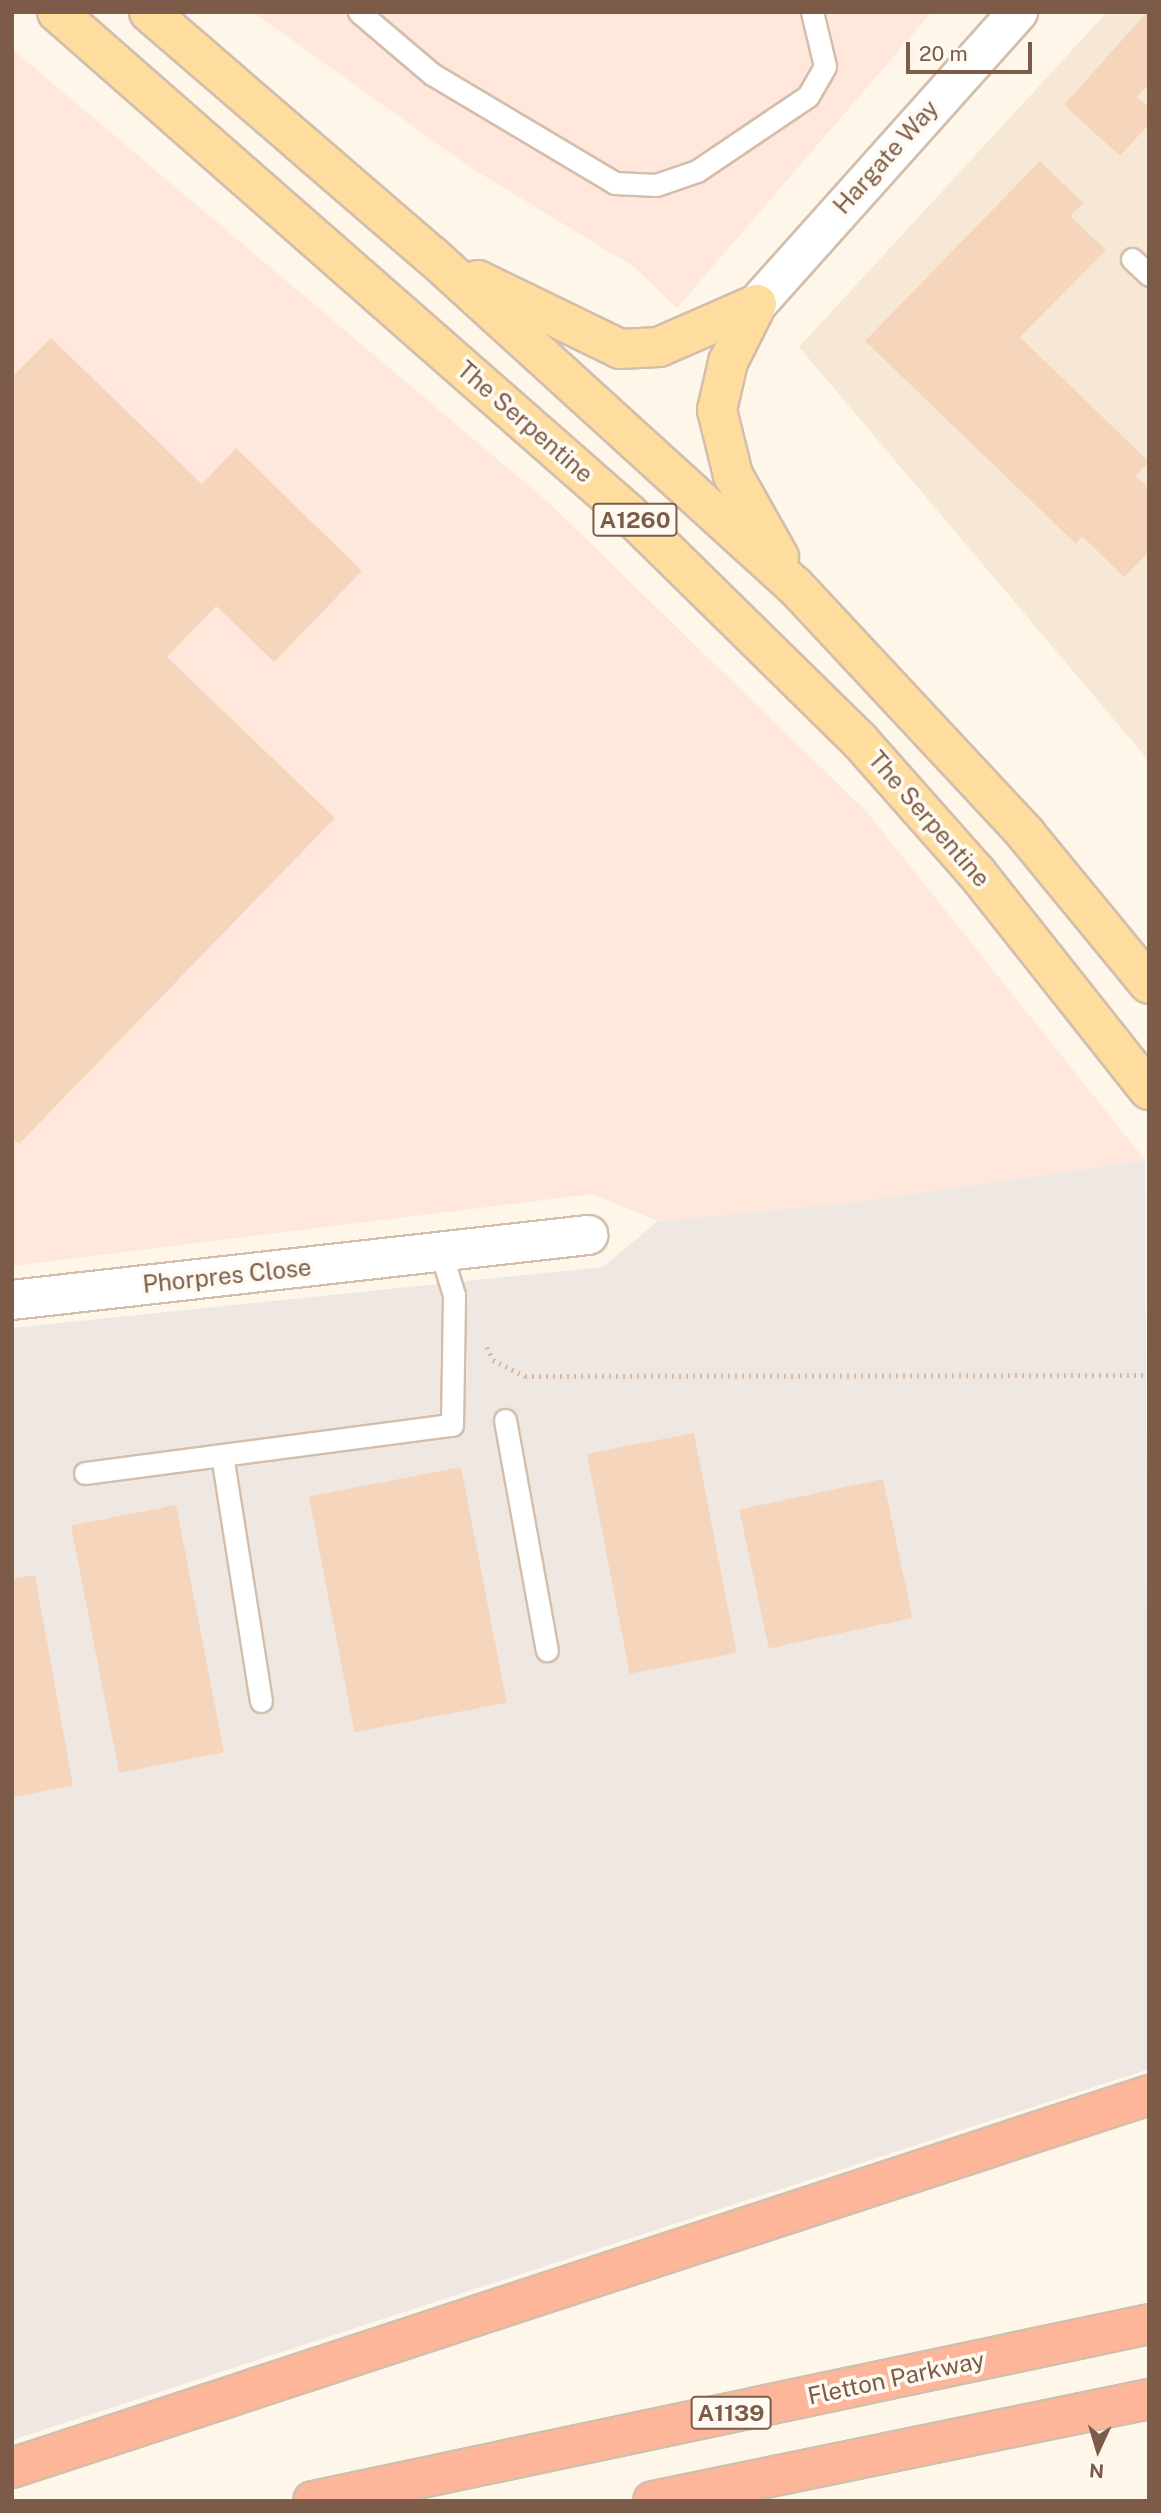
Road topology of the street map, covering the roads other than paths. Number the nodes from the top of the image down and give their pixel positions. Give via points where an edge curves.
1 (57, 12) edge
2 (149, 12) edge
3 (359, 12) edge
4 (812, 12) edge
5 (1018, 12) edge
6 (432, 257) junction
7 (1132, 259) dead end
8 (1149, 275) edge
9 (757, 304) junction
10 (795, 586) junction
11 (1149, 984) edge
12 (1149, 1090) edge
13 (588, 1235) dead end
14 (441, 1253) junction
15 (12, 1300) edge
16 (505, 1420) dead end
17 (222, 1455) junction
18 (85, 1472) dead end
19 (547, 1650) dead end
20 (261, 1701) dead end
21 (1149, 2095) edge
22 (1149, 2324) edge
23 (1149, 2399) edge
24 (12, 2468) edge
25 (313, 2501) edge
26 (653, 2501) edge

1 - 12 main road, The Serpentine / A1260 via 629,514 860,741 976,872
2 - 6 main road, A1260
3 - 4 lane via 432,74 615,183 656,185 697,172 808,96 825,66
5 - 9 street, Hargate Way
6 - 9 main road via 620,349 659,347
6 - 10 main road, A1260
7 - 8 lane
9 - 10 main road via 728,362 717,410 733,475
10 - 11 main road, A1260 via 1025,833
13 - 14 street, Phorpres Close
14 - 15 street, Phorpres Close
14 - 17 lane via 454,1295 452,1425
16 - 19 lane
17 - 18 lane
17 - 20 lane
21 - 24 highway
22 - 25 highway, Fletton Parkway / A1139
23 - 26 highway

